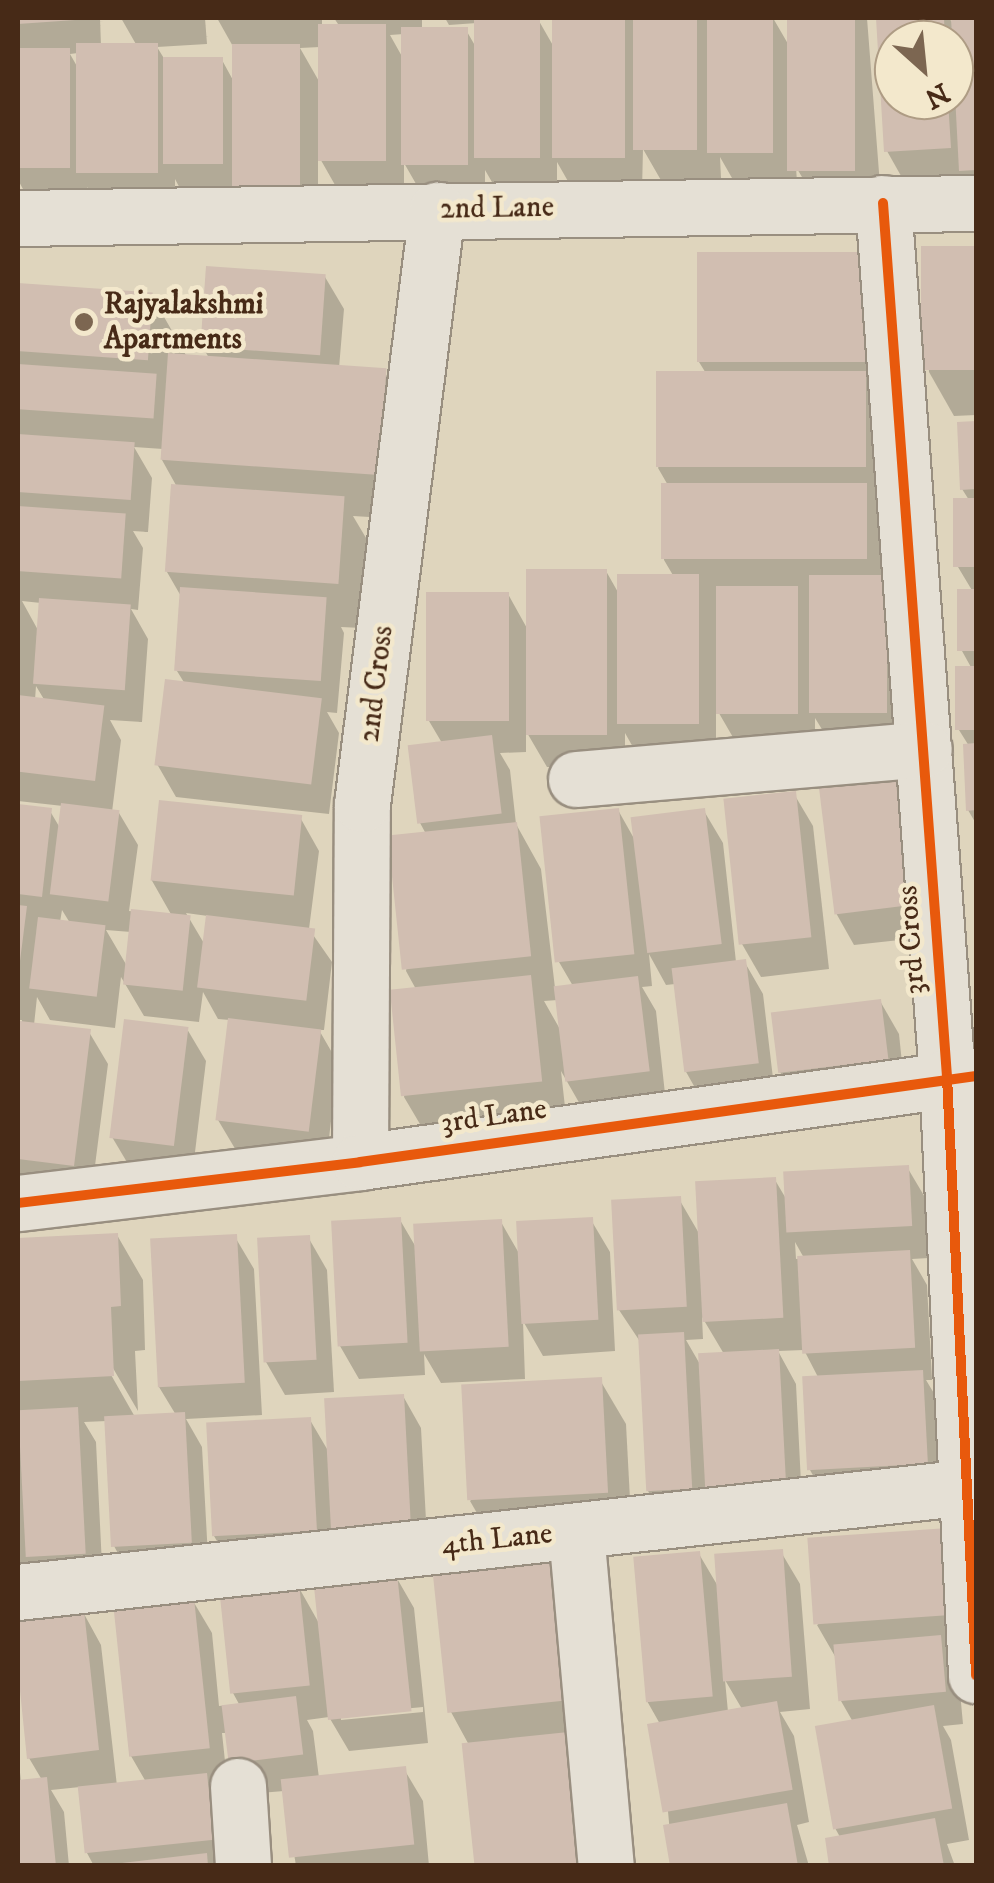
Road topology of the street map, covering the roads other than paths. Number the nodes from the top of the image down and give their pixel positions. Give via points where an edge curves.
1 (884, 203) junction
2 (976, 203) edge
3 (437, 210) junction
4 (18, 218) edge
5 (924, 749) junction
6 (576, 780) dead end
7 (962, 1076) edge
8 (360, 1162) junction
9 (18, 1203) edge
10 (970, 1486) edge
11 (576, 1532) junction
12 (18, 1592) edge
13 (976, 1675) edge
14 (238, 1786) dead end
15 (243, 1866) edge
16 (606, 1866) edge

1 - 2 street, 2nd Lane
1 - 3 street, 2nd Lane
1 - 5 street, 3rd Cross
3 - 4 street, 2nd Lane
3 - 8 street, 2nd Cross via 362,804
5 - 6 street
5 - 7 street, 3rd Cross
7 - 8 street, 3rd Lane
7 - 10 street, 3rd Cross
8 - 9 street, 3rd Lane
10 - 11 street, 4th Lane
10 - 13 street, 3rd Cross
11 - 12 street, 4th Lane
11 - 16 street
14 - 15 street

